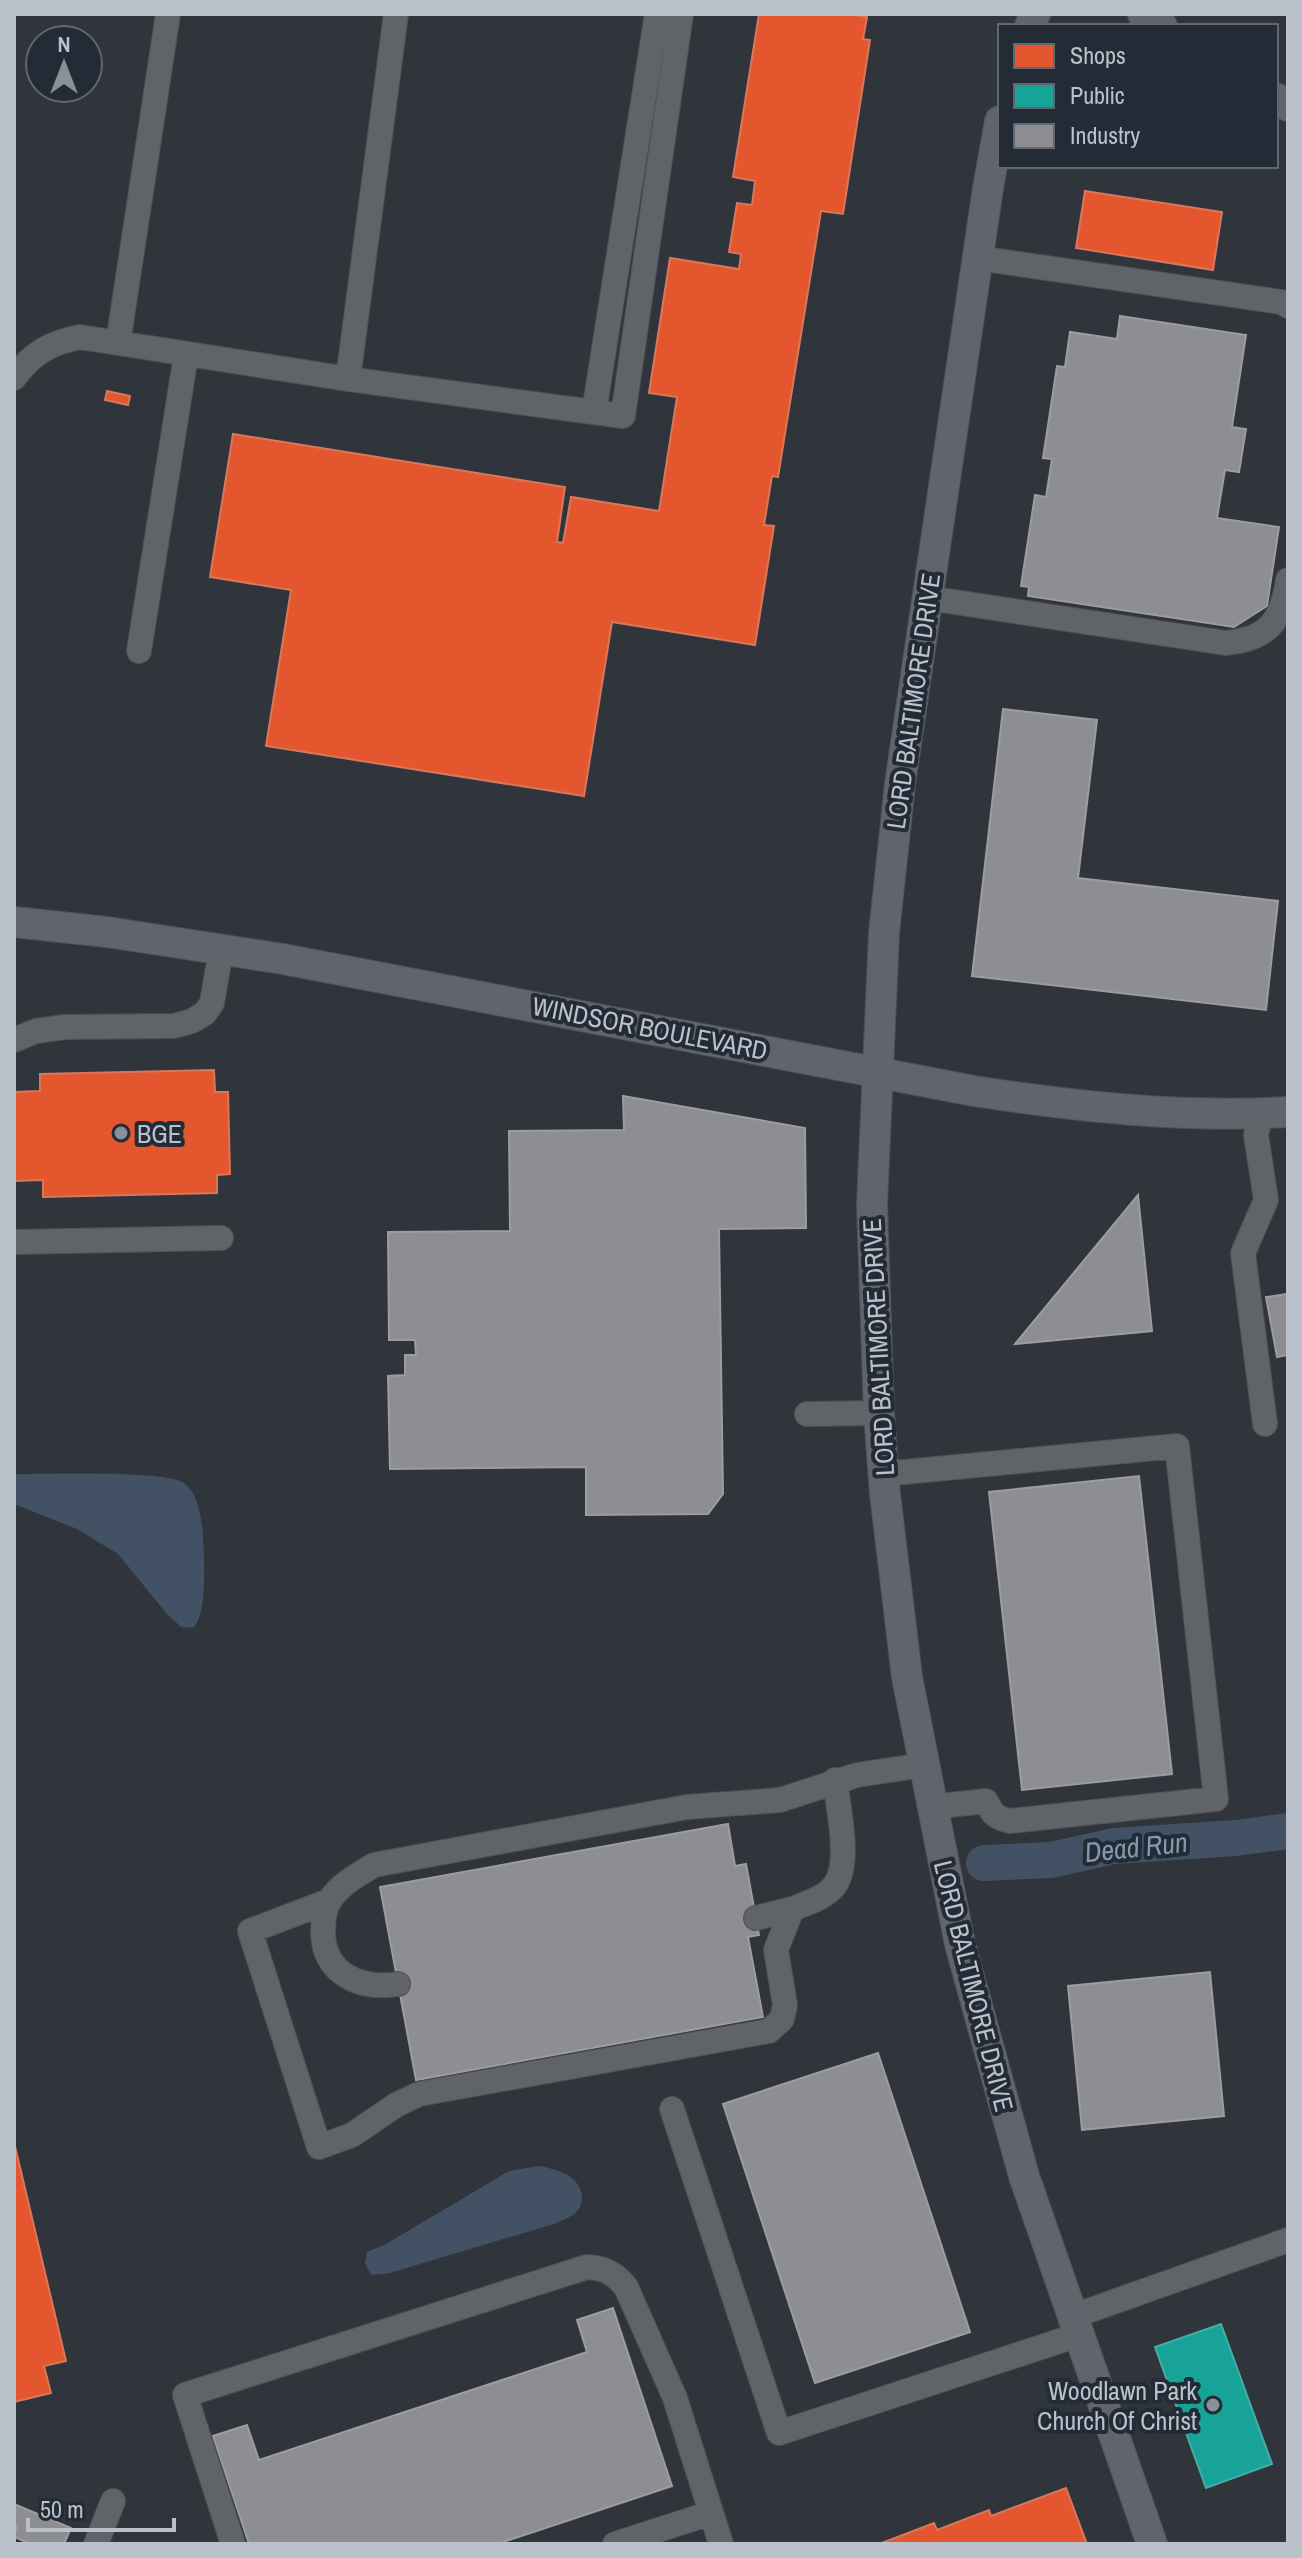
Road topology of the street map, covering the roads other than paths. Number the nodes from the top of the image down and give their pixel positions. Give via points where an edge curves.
1 (168, 14) edge
2 (396, 14) edge
3 (657, 14) edge
4 (681, 14) edge
5 (998, 133) edge
6 (978, 258) junction
7 (1288, 306) edge
8 (118, 343) junction
9 (186, 355) junction
10 (14, 378) edge
11 (348, 379) junction
12 (594, 412) junction
13 (1288, 580) edge
14 (928, 598) junction
15 (139, 651) dead end
16 (14, 922) edge
17 (221, 950) junction
18 (14, 1040) edge
19 (876, 1071) junction
20 (1274, 1113) edge
21 (1277, 1198) edge
22 (221, 1238) dead end
23 (14, 1242) edge
24 (879, 1413) junction
25 (807, 1414) dead end
26 (1265, 1424) dead end
27 (883, 1474) junction
28 (923, 1765) junction
29 (835, 1780) junction
30 (931, 1807) junction
31 (329, 1901) junction
32 (792, 1909) junction
33 (756, 1918) dead end
34 (398, 1984) dead end
35 (672, 2109) dead end
36 (1288, 2240) edge
37 (1074, 2326) junction
38 (113, 2501) dead end
39 (711, 2513) junction
40 (96, 2544) edge
41 (233, 2544) edge
42 (615, 2544) edge
43 (721, 2544) edge
44 (1152, 2544) edge

1 - 8 street
2 - 11 street
3 - 12 street
4 - 12 street via 623,416
5 - 6 main road, LORD BALTIMORE DRIVE
6 - 7 street
6 - 14 main road, LORD BALTIMORE DRIVE
8 - 9 street
8 - 10 street via 62,340 27,360
9 - 11 street
9 - 15 street
11 - 12 street
13 - 14 street via 1276,620 1260,635 1226,643
14 - 19 main road, LORD BALTIMORE DRIVE via 891,858
16 - 17 main road, WINDSOR BOULEVARD
17 - 18 street via 212,1003 192,1021 174,1026 65,1027
17 - 19 main road, WINDSOR BOULEVARD
19 - 20 main road, WINDSOR BOULEVARD via 1058,1104
19 - 24 main road, LORD BALTIMORE DRIVE via 872,1204
20 - 21 street via 1256,1135
21 - 26 street via 1243,1253
22 - 23 street
24 - 25 street
24 - 27 main road, LORD BALTIMORE DRIVE
27 - 28 main road, LORD BALTIMORE DRIVE
27 - 30 street via 1177,1446 1216,1799 1010,1821 991,1813 986,1801
28 - 29 street
28 - 30 main road, LORD BALTIMORE DRIVE
29 - 31 street via 780,1800 687,1807 374,1865
29 - 32 street via 843,1864 836,1884 820,1898
30 - 37 main road, LORD BALTIMORE DRIVE via 986,2045
31 - 32 street via 250,1931 319,2147 352,2135 419,2094 769,2031 782,2019 785,2005 776,1950
31 - 34 street via 323,1941 330,1961 364,1984
32 - 33 street
35 - 37 street via 779,2433
36 - 37 street
37 - 44 main road, LORD BALTIMORE DRIVE
38 - 40 street
39 - 41 street via 675,2398 626,2287 602,2268 587,2267 185,2395
39 - 42 street
39 - 43 street

